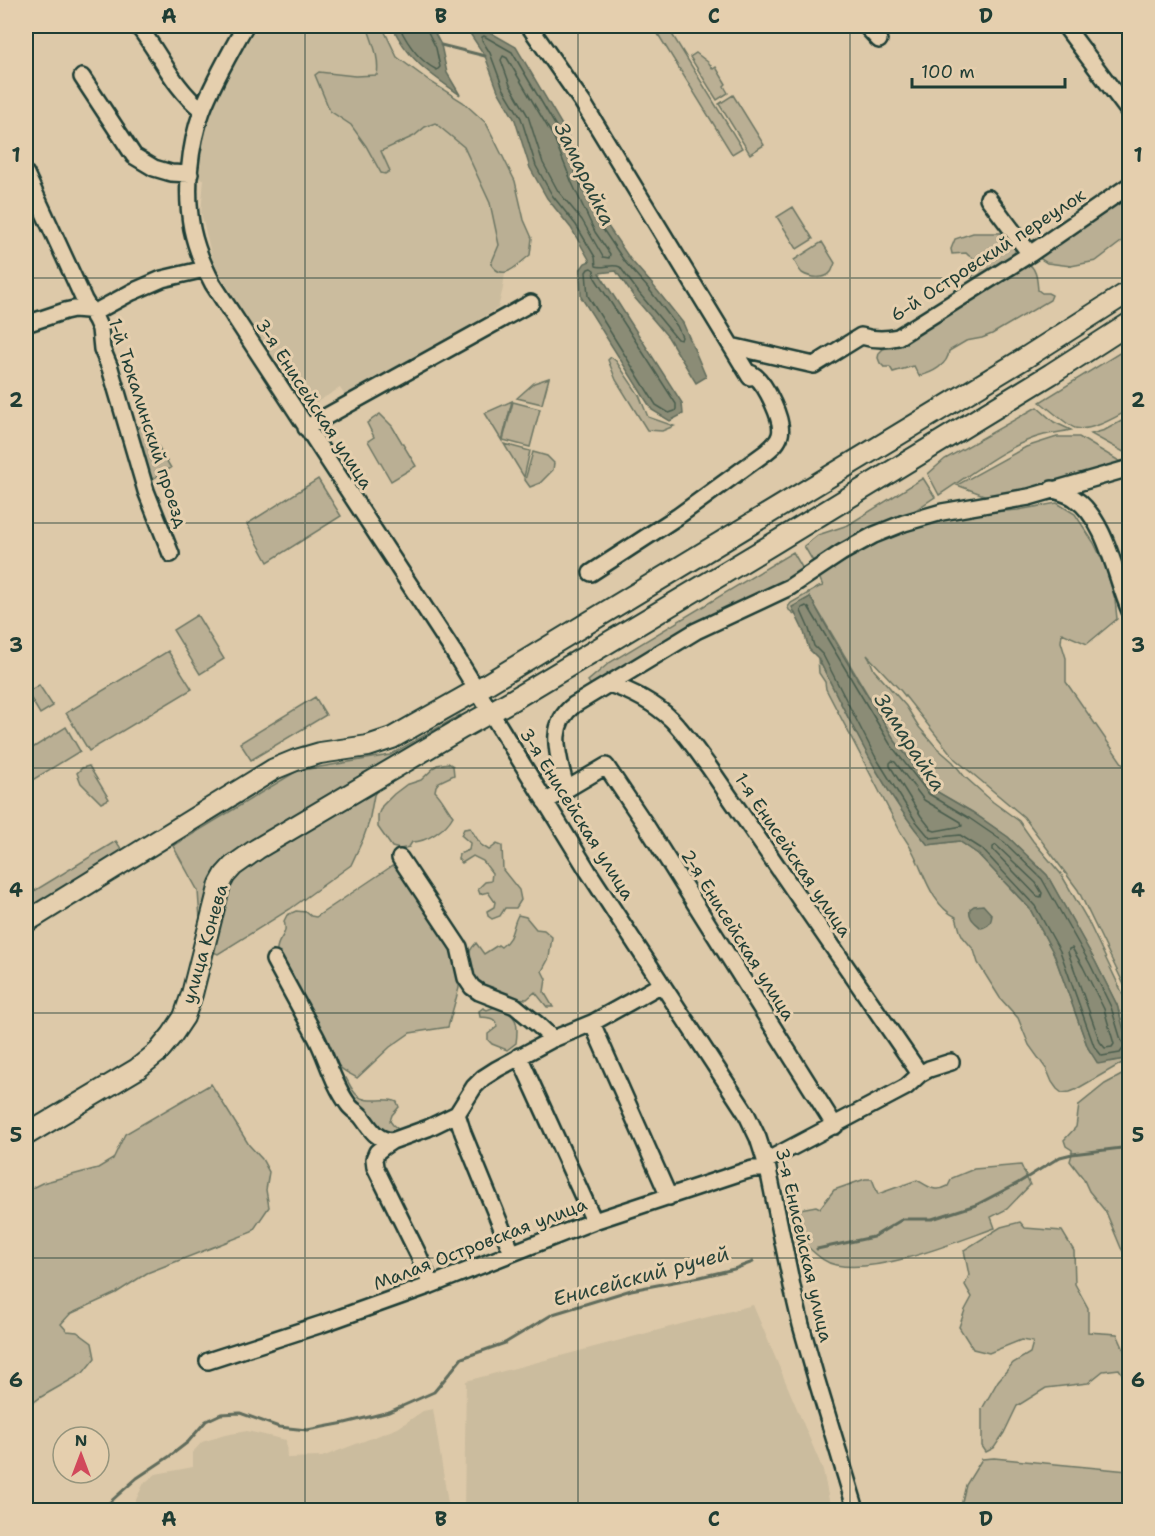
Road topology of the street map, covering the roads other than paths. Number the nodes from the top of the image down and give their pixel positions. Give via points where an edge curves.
1 (138, 26) edge
2 (245, 26) edge
3 (529, 26) edge
4 (866, 26) edge
5 (1065, 26) edge
6 (879, 40) dead end
7 (82, 77) dead end
8 (202, 110) junction
9 (1130, 113) edge
10 (26, 174) edge
11 (190, 174) junction
12 (1130, 185) edge
13 (988, 198) dead end
14 (1030, 255) junction
15 (205, 268) junction
16 (1130, 291) edge
17 (531, 303) dead end
18 (91, 311) junction
19 (1130, 323) edge
20 (26, 324) edge
21 (731, 346) junction
22 (306, 428) junction
23 (1130, 468) edge
24 (1052, 489) junction
25 (171, 554) dead end
26 (591, 573) dead end
27 (1130, 612) edge
28 (609, 684) junction
29 (477, 690) junction
30 (490, 712) junction
31 (566, 789) junction
32 (545, 802) junction
33 (400, 858) dead end
34 (26, 922) edge
35 (274, 960) dead end
36 (662, 984) junction
37 (592, 1023) junction
38 (553, 1039) junction
39 (519, 1056) junction
40 (951, 1062) dead end
41 (920, 1074) junction
42 (457, 1114) junction
43 (835, 1126) junction
44 (26, 1135) edge
45 (392, 1141) junction
46 (767, 1165) junction
47 (669, 1197) junction
48 (594, 1221) junction
49 (512, 1253) junction
50 (431, 1285) junction
51 (208, 1361) dead end
52 (856, 1510) edge

1 - 8 street via 172,79
2 - 8 street, 3-я Енисейская улица
3 - 21 street via 583,103
4 - 6 street
5 - 9 street
7 - 11 street via 134,156 154,168
8 - 11 street, 3-я Енисейская улица
10 - 18 street, 1-й Тюкалинский проезд
11 - 15 street, 3-я Енисейская улица via 192,229
12 - 14 street, 6-й Островский переулок
13 - 14 street
14 - 21 street, 6-й Островский переулок via 898,337 874,340 861,336 814,365
15 - 18 street via 162,279
15 - 22 street, 3-я Енисейская улица
16 - 29 main road
17 - 22 street
18 - 20 street via 74,309
18 - 25 street, 1-й Тюкалинский проезд via 100,329 102,349 146,491
19 - 30 main road, улица Конева via 771,545
21 - 26 street via 748,374 754,374 760,382 776,411 781,424 777,441 677,517
22 - 29 street, 3-я Енисейская улица
23 - 24 street
24 - 27 street via 1073,498 1098,527
24 - 28 street via 1029,497 942,512 874,535 790,587 696,631
28 - 31 street via 574,705 559,722 557,744
28 - 41 street, 1-я Енисейская улица via 653,705 685,735
29 - 30 street, 3-я Енисейская улица
29 - 34 main road via 392,738 368,747 320,753 274,769
30 - 32 street, 3-я Енисейская улица
30 - 44 main road, улица Конева via 232,866 220,885 184,1017 172,1035 137,1069
31 - 32 street
31 - 43 street, 2-я Енисейская улица via 606,766
32 - 36 street, 3-я Енисейская улица
33 - 38 street via 459,946 472,987 515,1006
35 - 45 street via 348,1105 380,1138
36 - 37 street
36 - 46 street, 3-я Енисейская улица via 746,1113
37 - 38 street
37 - 47 street
38 - 39 street
39 - 42 street via 483,1078
39 - 48 street
40 - 41 street, Малая Островская улица
41 - 43 street, Малая Островская улица via 906,1087
42 - 45 street
42 - 49 street
43 - 46 street, Малая Островская улица
45 - 50 street via 377,1152 375,1167
46 - 47 street, Малая Островская улица
46 - 52 street, 3-я Енисейская улица via 801,1325
47 - 48 street, Малая Островская улица
48 - 49 street, Малая Островская улица
49 - 50 street, Малая Островская улица
50 - 51 street, Малая Островская улица

